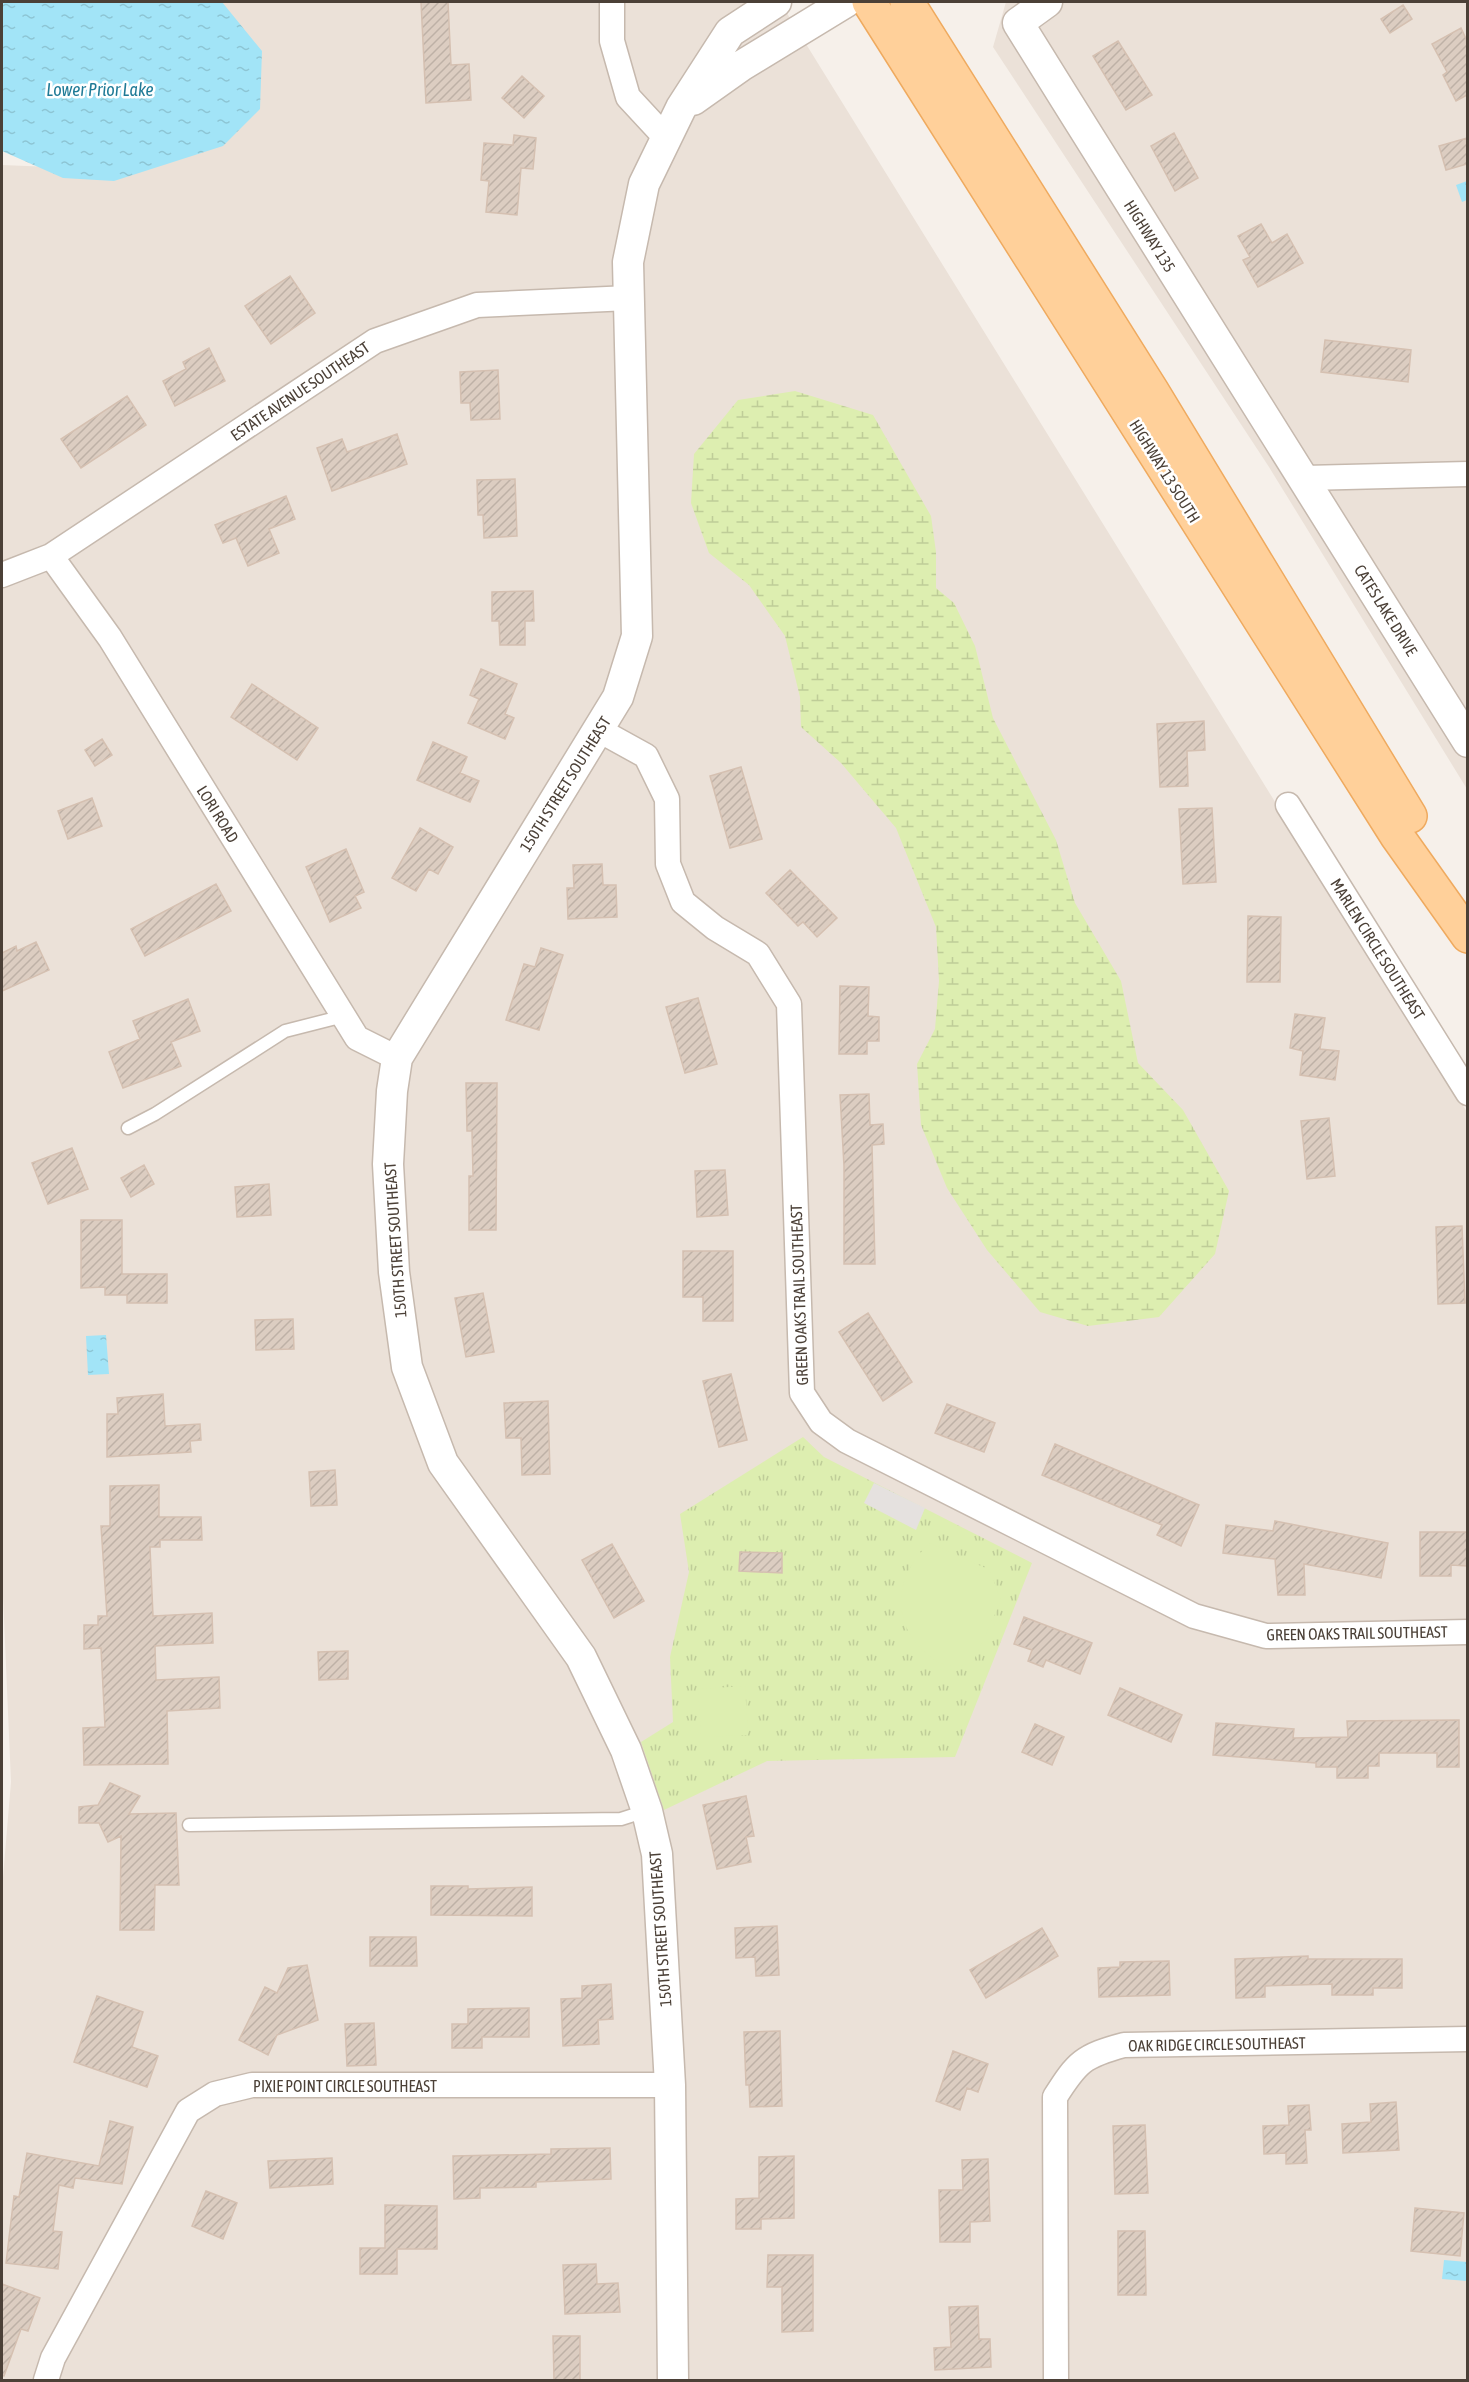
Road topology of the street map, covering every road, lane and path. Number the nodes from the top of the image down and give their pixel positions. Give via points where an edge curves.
1 (612, 2) edge
2 (776, 2) edge
3 (846, 2) edge
4 (869, 2) edge
5 (907, 2) edge
6 (1047, 2) edge
7 (681, 108) junction
8 (666, 138) junction
9 (629, 298) junction
10 (1467, 474) edge
11 (1305, 477) junction
12 (51, 556) junction
13 (2, 575) edge
14 (597, 729) junction
15 (1467, 742) edge
16 (1288, 805) dead end
17 (1467, 927) edge
18 (1467, 936) edge
19 (344, 1016) junction
20 (397, 1058) junction
21 (1467, 1093) edge
22 (128, 1128) dead end
23 (1467, 1632) edge
24 (647, 1810) junction
25 (189, 1825) dead end
26 (1467, 2039) edge
27 (670, 2085) junction
28 (46, 2380) edge
29 (673, 2380) edge
30 (1056, 2380) edge

1 - 8 street via 612,40 628,97
2 - 7 street, 150TH STREET SOUTHEAST via 730,32
3 - 7 street, 150TH STREET SOUTHEAST
4 - 18 main road, HIGHWAY 13 SOUTH via 1378,807
5 - 17 main road, HIGHWAY 13 SOUTH via 1277,594 1416,826
6 - 11 street, HIGHWAY 135 via 1018,23
7 - 8 street, 150TH STREET SOUTHEAST
8 - 9 street, 150TH STREET SOUTHEAST via 644,184 628,262
9 - 12 street, ESTATE AVENUE SOUTHEAST via 477,305 375,341
9 - 14 street, 150TH STREET SOUTHEAST via 637,636 618,697
10 - 11 street
11 - 15 street, CATES LAKE DRIVE
12 - 13 street, ESTATE AVENUE SOUTHEAST
12 - 19 street, LORI ROAD via 110,638
14 - 20 street, 150TH STREET SOUTHEAST
14 - 23 street, GREEN OAKS TRAIL SOUTHEAST via 646,756 667,799 668,864 683,902 715,928 758,954 789,1004 802,1393 821,1422 847,1441 1194,1616 1266,1636
16 - 21 street, MARLEN CIRCLE SOUTHEAST
19 - 20 street, LORI ROAD via 357,1038
19 - 22 lane via 285,1031
20 - 24 street, 150TH STREET SOUTHEAST via 388,1164 394,1272 407,1367 443,1463 581,1657 627,1750
24 - 25 lane via 621,1819
24 - 27 street, 150TH STREET SOUTHEAST via 657,1854
26 - 30 street, OAK RIDGE CIRCLE SOUTHEAST via 1124,2045 1096,2052 1074,2067 1055,2097
27 - 28 street, PIXIE POINT CIRCLE SOUTHEAST via 252,2085 215,2094 188,2111 53,2358
27 - 29 street, 150TH STREET SOUTHEAST

